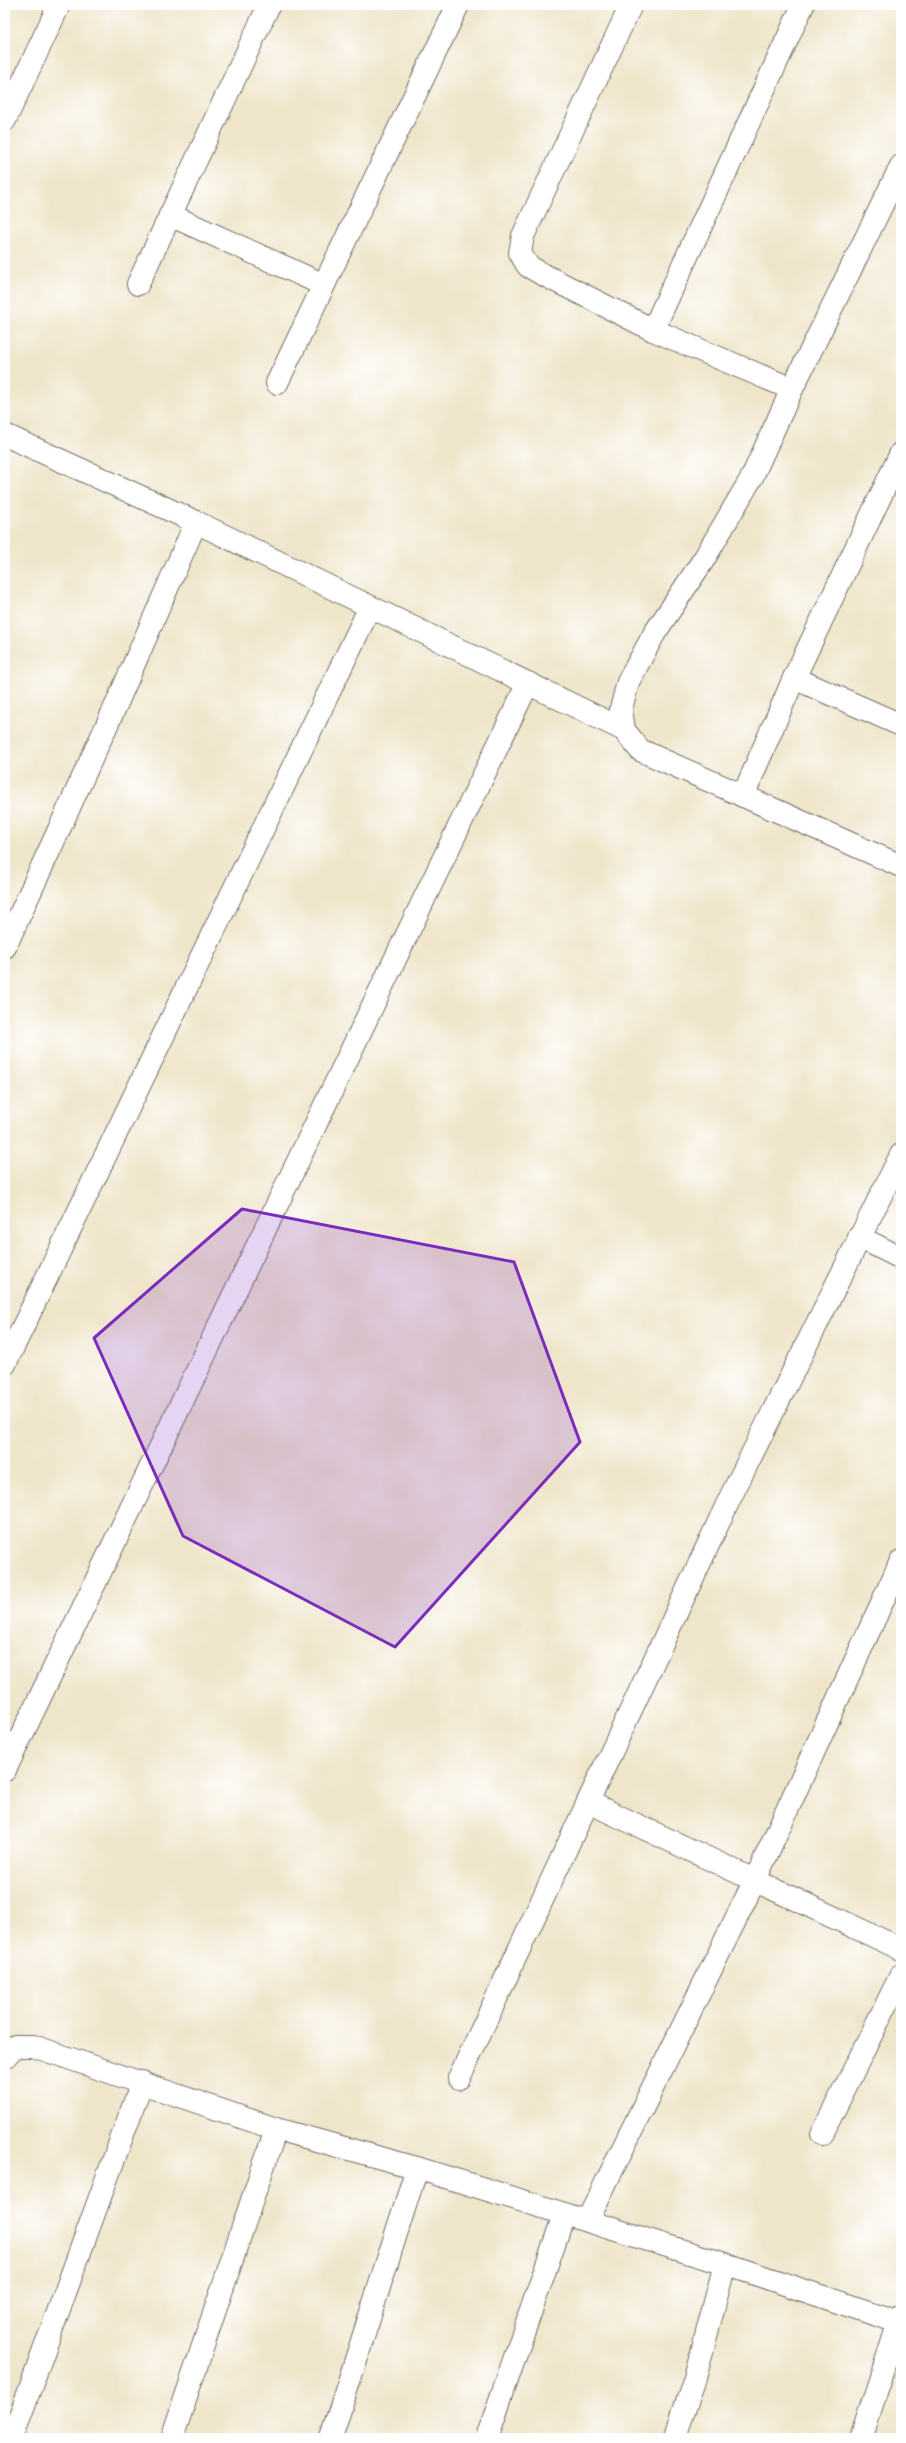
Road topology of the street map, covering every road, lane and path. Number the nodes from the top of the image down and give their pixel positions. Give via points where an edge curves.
1 (59, 5) edge
2 (269, 5) edge
3 (458, 5) edge
4 (631, 5) edge
5 (803, 5) edge
6 (5, 120) edge
7 (901, 166) edge
8 (170, 215) junction
9 (138, 284) dead end
10 (324, 285) junction
11 (653, 330) junction
12 (277, 383) dead end
13 (792, 389) junction
14 (5, 435) edge
15 (901, 453) edge
16 (196, 522) junction
17 (370, 607) junction
18 (794, 678) junction
19 (528, 683) junction
20 (901, 724) edge
21 (624, 730) junction
22 (743, 796) junction
23 (901, 866) edge
24 (5, 947) edge
25 (901, 1155) edge
26 (859, 1237) junction
27 (901, 1258) edge
28 (5, 1364) edge
29 (901, 1561) edge
30 (5, 1770) edge
31 (588, 1802) junction
32 (755, 1880) junction
33 (901, 1949) edge
34 (901, 1975) edge
35 (5, 2057) edge
36 (459, 2078) dead end
37 (142, 2082) junction
38 (276, 2129) junction
39 (822, 2134) dead end
40 (417, 2168) junction
41 (564, 2215) junction
42 (587, 2221) junction
43 (725, 2264) junction
44 (900, 2319) edge
45 (12, 2438) edge
46 (172, 2438) edge
47 (331, 2438) edge
48 (487, 2438) edge
49 (675, 2438) edge
50 (861, 2438) edge

1 - 6 street
2 - 8 street
3 - 10 street
4 - 11 street via 523,236 520,253 528,266
5 - 11 street
7 - 13 street
8 - 9 street
8 - 10 street
10 - 12 street
11 - 13 street
13 - 21 street via 752,477 704,560 654,634 628,682 621,709
14 - 16 street
15 - 18 street
16 - 17 street
16 - 24 street via 117,703
17 - 19 street
17 - 28 street
18 - 20 street
18 - 22 street
19 - 21 street
19 - 30 street
21 - 22 street via 640,750
22 - 23 street
25 - 26 street
26 - 27 street
26 - 31 street via 730,1498
29 - 32 street
31 - 32 street
31 - 36 street
32 - 33 street
32 - 42 street
34 - 39 street
35 - 37 street via 15,2046 33,2046
37 - 38 street
37 - 45 street
38 - 40 street
38 - 46 street
40 - 41 street
40 - 47 street
41 - 42 street
41 - 48 street
42 - 43 street
43 - 44 street
43 - 49 street via 695,2378
44 - 50 street

